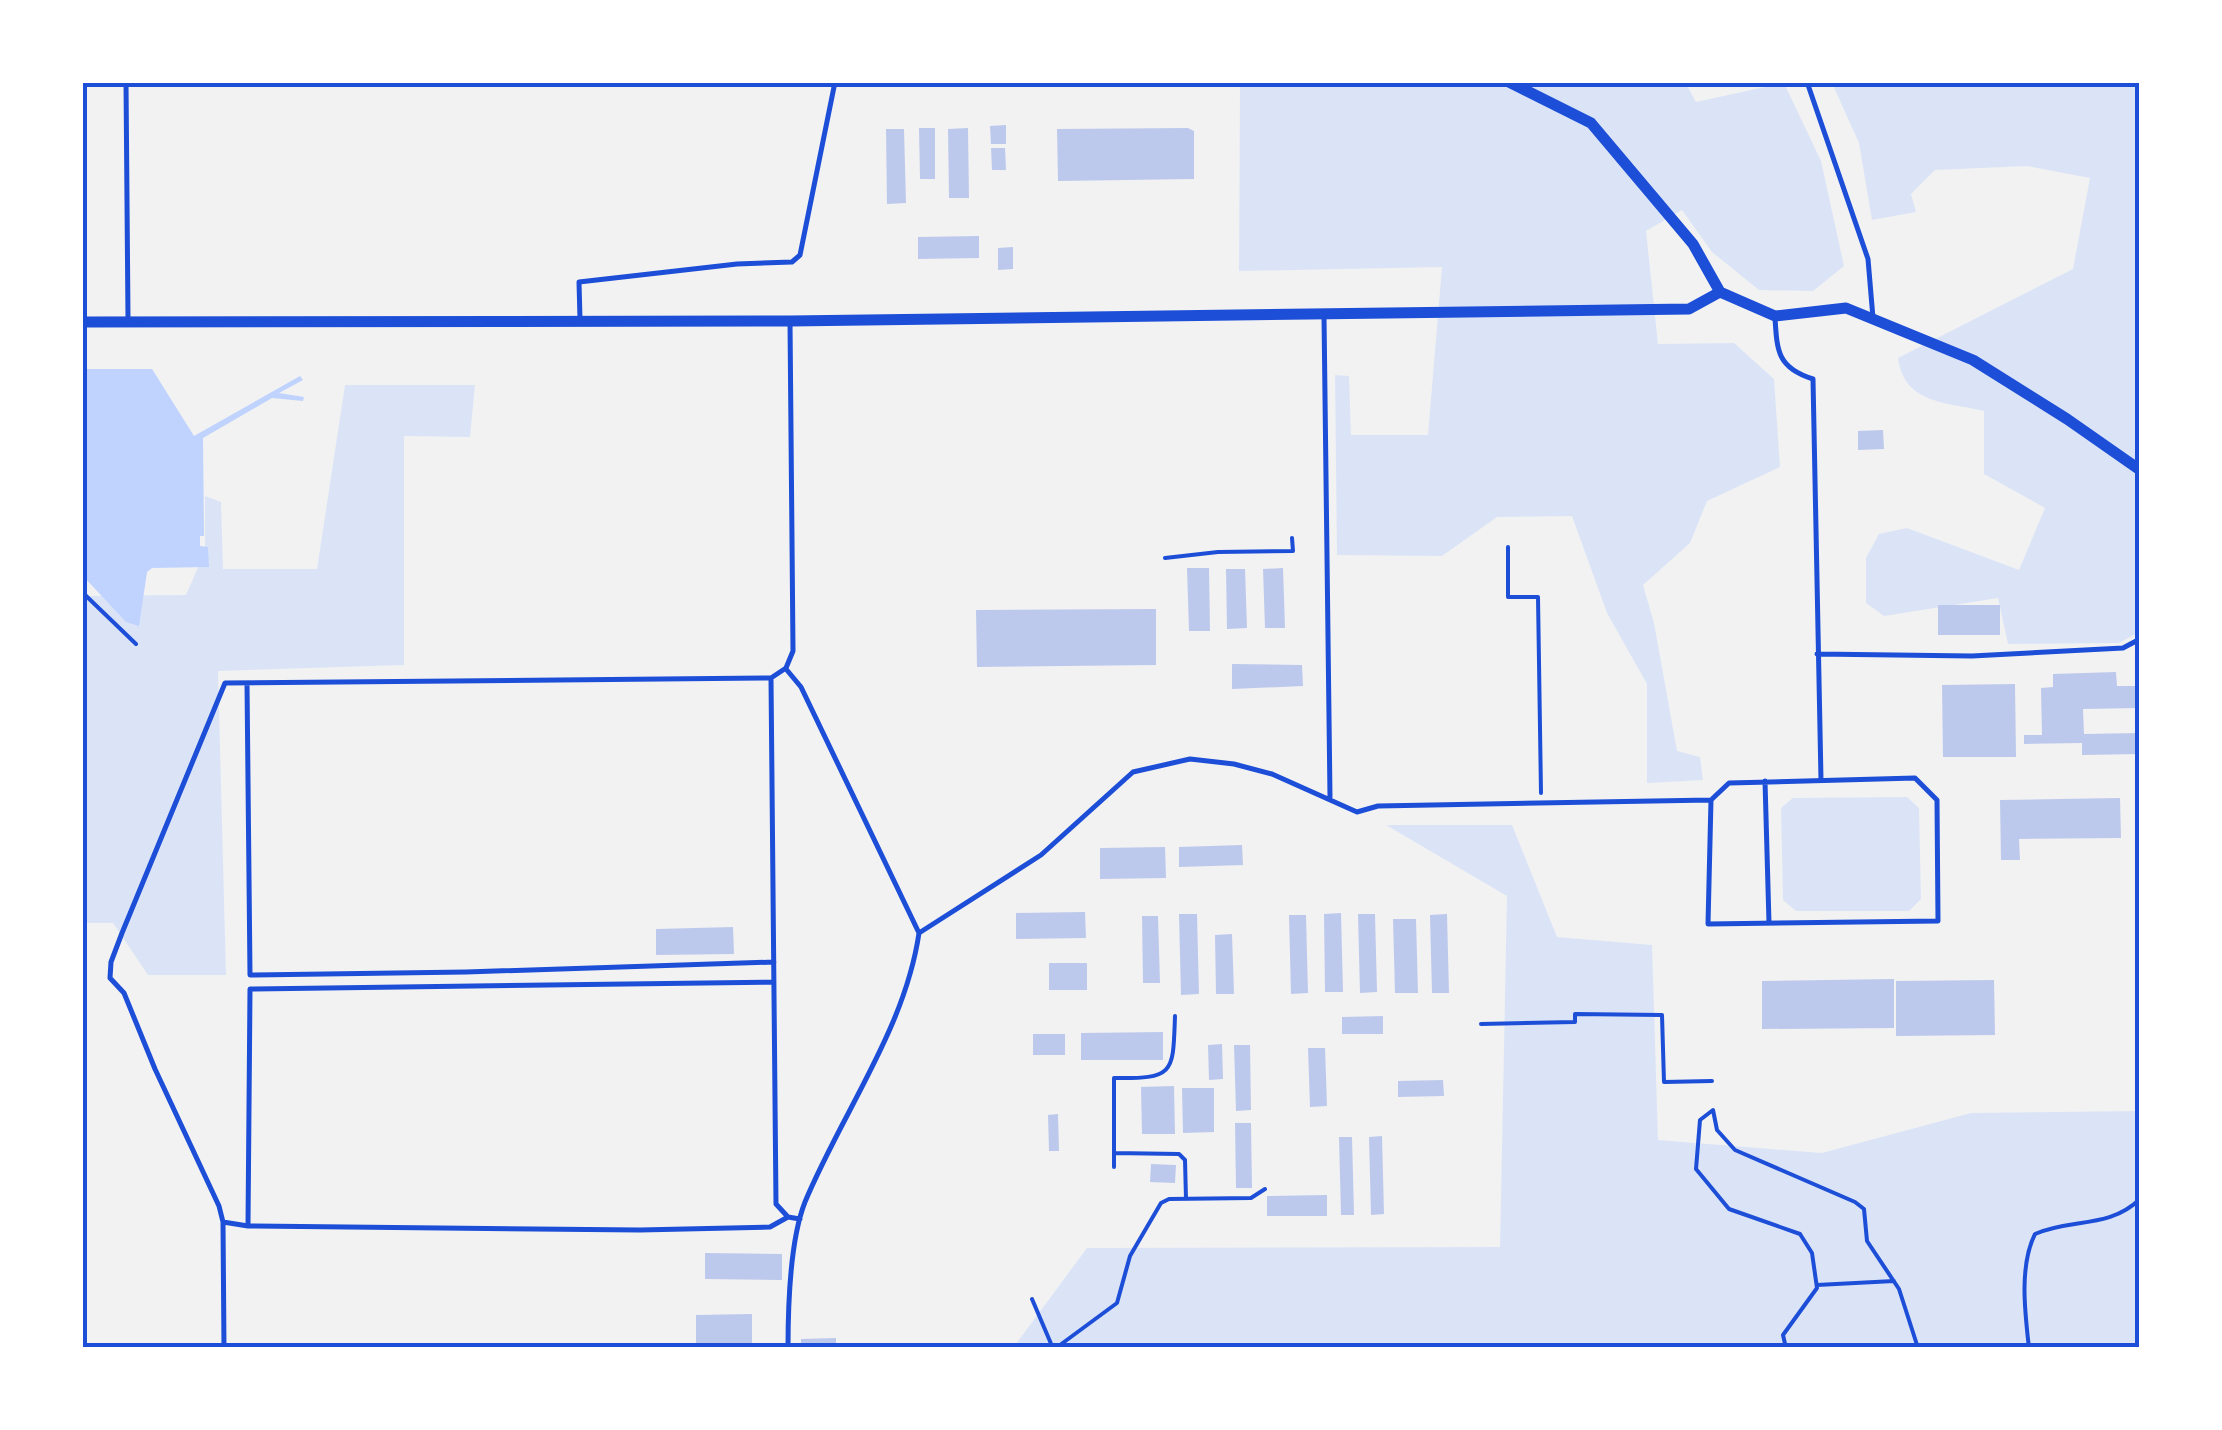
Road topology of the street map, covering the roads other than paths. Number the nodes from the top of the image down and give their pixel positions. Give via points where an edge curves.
1 (126, 82) edge
2 (835, 82) edge
3 (1508, 82) edge
4 (1807, 82) edge
5 (1720, 292) junction
6 (1324, 313) junction
7 (1775, 316) junction
8 (1873, 318) junction
9 (580, 321) junction
10 (790, 321) junction
11 (82, 322) edge
12 (128, 322) junction
13 (2140, 470) edge
14 (2140, 639) edge
15 (1816, 654) junction
16 (786, 668) junction
17 (772, 678) junction
18 (247, 684) junction
19 (1820, 780) junction
20 (1766, 781) junction
21 (1330, 797) junction
22 (1711, 800) junction
23 (1769, 924) junction
24 (919, 933) junction
25 (774, 962) junction
26 (774, 982) junction
27 (788, 1217) junction
28 (800, 1219) junction
29 (223, 1222) junction
30 (248, 1226) junction
31 (224, 1348) edge
32 (788, 1348) edge

1 - 12 lane
2 - 9 lane via 800,256 792,262 580,282
3 - 5 street via 1591,124 1693,244
4 - 8 lane via 1868,259
5 - 6 street via 1689,309
5 - 7 street
6 - 10 street
6 - 21 lane
7 - 8 street via 1846,308
7 - 15 lane via 1777,350 1792,372 1813,379
8 - 13 street via 1973,360
9 - 10 street
9 - 12 street
10 - 16 lane via 792,651
11 - 12 street
14 - 15 lane via 2122,648 1972,656
15 - 19 lane
16 - 17 lane
16 - 24 lane
17 - 18 lane
17 - 25 lane
18 - 25 lane via 250,975
18 - 29 lane via 225,683 129,915 110,978 124,993
19 - 20 lane
19 - 23 lane via 1914,778 1937,800 1938,921
20 - 22 lane via 1729,782
20 - 23 lane
21 - 22 lane via 1357,812 1378,806
21 - 24 lane via 1234,764 1190,759 1132,772 1041,855
22 - 23 lane via 1708,924
24 - 28 lane via 914,969
25 - 26 lane
26 - 27 lane via 776,1204
26 - 30 lane via 250,988
27 - 28 lane
27 - 30 lane via 770,1226 640,1230
28 - 32 lane
29 - 30 lane
29 - 31 lane

